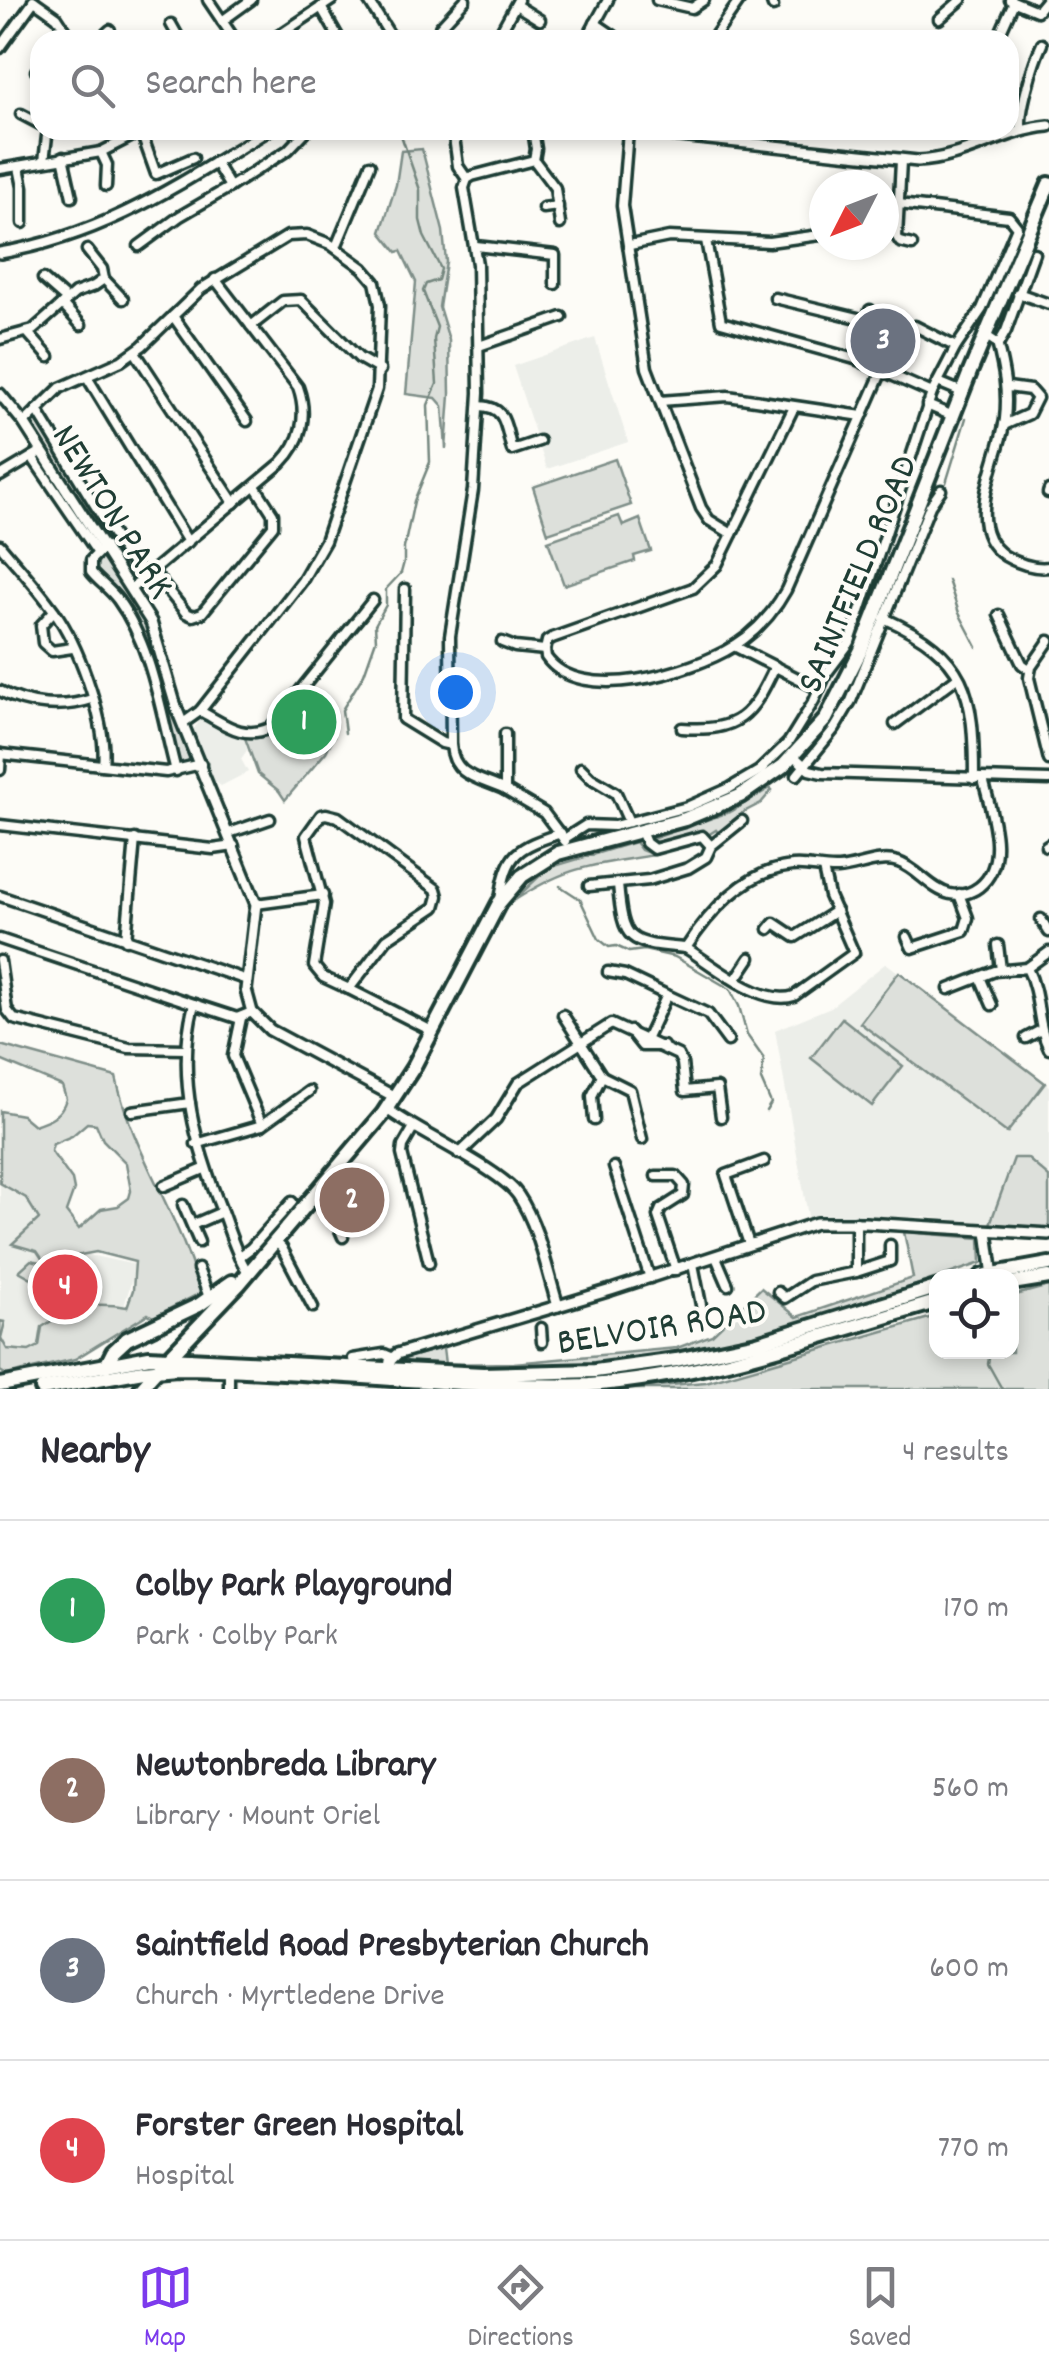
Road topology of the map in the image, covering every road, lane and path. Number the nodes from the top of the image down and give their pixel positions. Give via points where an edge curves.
1 (34, 0) edge
2 (208, 0) edge
3 (252, 0) edge
4 (332, 0) edge
5 (368, 0) edge
6 (465, 0) edge
7 (608, 0) edge
8 (657, 0) edge
9 (704, 0) edge
10 (740, 0) edge
11 (961, 0) edge
12 (1046, 0) edge
13 (1012, 1) edge
14 (517, 2) edge
15 (321, 7) junction
16 (540, 20) dead end
17 (939, 20) dead end
18 (222, 21) junction
19 (171, 24) dead end
20 (594, 24) junction
21 (440, 27) dead end
22 (65, 30) edge
23 (174, 30) edge
24 (228, 30) edge
25 (294, 30) edge
26 (334, 30) edge
27 (386, 30) edge
28 (502, 30) edge
29 (591, 30) edge
30 (604, 30) edge
31 (719, 30) edge
32 (1001, 30) edge
33 (2, 42) edge
34 (1042, 44) dead end
35 (21, 114) dead end
36 (30, 119) edge
37 (1049, 126) edge
38 (1022, 130) junction
39 (1019, 131) edge
40 (46, 140) edge
41 (124, 140) edge
42 (145, 140) edge
43 (252, 140) edge
44 (297, 140) edge
45 (453, 140) edge
46 (534, 140) edge
47 (625, 140) edge
48 (729, 140) edge
49 (994, 141) edge
50 (101, 152) junction
51 (63, 157) junction
52 (193, 158) dead end
53 (534, 160) junction
54 (44, 161) junction
55 (902, 161) junction
56 (215, 162) junction
57 (370, 164) dead end
58 (19, 167) junction
59 (0, 169) edge
60 (467, 179) junction
61 (1049, 184) edge
62 (106, 186) dead end
63 (230, 187) junction
64 (72, 197) dead end
65 (1048, 201) edge
66 (899, 204) joint
67 (558, 206) junction
68 (543, 208) dead end
69 (23, 223) dead end
70 (560, 224) dead end
71 (1034, 224) junction
72 (809, 237) edge
73 (706, 240) junction
74 (899, 240) edge
75 (630, 245) junction
76 (912, 245) dead end
77 (139, 246) dead end
78 (476, 246) junction
79 (336, 247) junction
80 (87, 250) dead end
81 (0, 252) edge
82 (1034, 252) dead end
83 (104, 278) junction
84 (215, 279) junction
85 (43, 280) dead end
86 (555, 284) dead end
87 (1018, 293) junction
88 (775, 298) dead end
89 (123, 300) dead end
90 (64, 302) junction
91 (1049, 304) edge
92 (173, 316) junction
93 (562, 317) dead end
94 (19, 320) dead end
95 (81, 324) dead end
96 (251, 326) junction
97 (915, 326) dead end
98 (25, 333) junction
99 (985, 336) junction
100 (0, 340) edge
101 (998, 345) junction
102 (479, 346) junction
103 (956, 346) junction
104 (134, 352) junction
105 (49, 357) dead end
106 (855, 359) junction
107 (380, 370) junction
108 (882, 371) junction
109 (87, 377) junction
110 (938, 382) junction
111 (1008, 387) junction
112 (962, 392) junction
113 (932, 393) junction
114 (0, 394) edge
115 (660, 401) junction
116 (479, 406) junction
117 (927, 406) junction
118 (794, 407) junction
119 (37, 410) junction
120 (862, 416) junction
121 (952, 416) junction
122 (247, 421) dead end
123 (24, 423) junction
124 (1004, 425) junction
125 (539, 442) dead end
126 (42, 451) junction
127 (32, 458) junction
128 (0, 476) edge
129 (255, 486) junction
130 (941, 490) dead end
131 (234, 503) junction
132 (732, 534) junction
133 (188, 542) junction
134 (0, 544) edge
135 (101, 549) junction
136 (4, 556) edge
137 (1049, 567) edge
138 (153, 572) junction
139 (144, 578) junction
140 (132, 588) junction
141 (404, 589) dead end
142 (372, 600) dead end
143 (54, 610) junction
144 (999, 615) dead end
145 (881, 617) junction
146 (1049, 641) edge
147 (502, 642) dead end
148 (734, 646) junction
149 (72, 648) junction
150 (545, 650) junction
151 (775, 666) junction
152 (1030, 670) junction
153 (958, 677) junction
154 (821, 684) junction
155 (0, 690) edge
156 (843, 690) junction
157 (92, 700) junction
158 (200, 710) junction
159 (183, 723) junction
160 (895, 724) dead end
161 (1046, 726) edge
162 (682, 728) dead end
163 (506, 734) dead end
164 (452, 744) junction
165 (0, 754) edge
166 (794, 756) junction
167 (1049, 760) edge
168 (201, 764) junction
169 (103, 765) junction
170 (805, 767) junction
171 (581, 768) dead end
172 (0, 770) edge
173 (176, 772) junction
174 (796, 774) dead end
175 (979, 779) junction
176 (1049, 780) edge
177 (504, 790) junction
178 (270, 819) dead end
179 (742, 821) dead end
180 (0, 825) edge
181 (635, 827) junction
182 (229, 833) junction
183 (135, 839) junction
184 (565, 841) junction
185 (234, 846) junction
186 (712, 846) junction
187 (823, 869) junction
188 (507, 881) junction
189 (618, 884) junction
190 (588, 886) dead end
191 (959, 894) junction
192 (323, 895) junction
193 (0, 896) edge
194 (256, 904) junction
195 (836, 910) junction
196 (1041, 919) dead end
197 (769, 929) dead end
198 (1049, 932) edge
199 (907, 937) dead end
200 (0, 939) edge
201 (126, 940) junction
202 (998, 946) dead end
203 (686, 948) junction
204 (1049, 952) edge
205 (750, 958) dead end
206 (0, 961) edge
207 (1027, 968) junction
208 (1001, 970) junction
209 (608, 972) dead end
210 (1, 977) edge
211 (980, 977) junction
212 (247, 980) junction
213 (736, 980) junction
214 (349, 989) junction
215 (950, 989) dead end
216 (666, 996) junction
217 (194, 1004) junction
218 (992, 1006) dead end
219 (252, 1012) junction
220 (563, 1015) dead end
221 (241, 1018) junction
222 (432, 1031) junction
223 (630, 1031) junction
224 (1044, 1035) edge
225 (647, 1038) junction
226 (1026, 1038) dead end
227 (728, 1041) dead end
228 (580, 1042) junction
229 (664, 1046) junction
230 (186, 1049) junction
231 (1049, 1049) edge
232 (602, 1076) junction
233 (309, 1091) dead end
234 (190, 1103) junction
235 (391, 1103) junction
236 (132, 1111) dead end
237 (721, 1117) dead end
238 (594, 1120) dead end
239 (262, 1126) junction
240 (414, 1127) junction
241 (642, 1138) dead end
242 (196, 1144) junction
243 (460, 1154) junction
244 (764, 1161) dead end
245 (614, 1167) dead end
246 (204, 1169) junction
247 (656, 1176) dead end
248 (164, 1186) dead end
249 (318, 1190) junction
250 (292, 1202) dead end
251 (183, 1205) dead end
252 (222, 1212) junction
253 (856, 1222) junction
254 (192, 1225) junction
255 (987, 1230) junction
256 (1012, 1232) junction
257 (1049, 1234) edge
258 (343, 1237) dead end
259 (274, 1240) junction
260 (199, 1242) dead end
261 (749, 1244) junction
262 (989, 1244) junction
263 (890, 1245) dead end
264 (716, 1257) junction
265 (239, 1258) junction
266 (429, 1263) dead end
267 (693, 1264) junction
268 (1049, 1264) edge
269 (198, 1269) dead end
270 (989, 1269) edge
271 (676, 1270) junction
272 (1019, 1270) edge
273 (856, 1272) junction
274 (245, 1274) junction
275 (1049, 1276) edge
276 (650, 1278) junction
277 (1019, 1282) edge
278 (728, 1285) dead end
279 (929, 1290) edge
280 (778, 1292) dead end
281 (214, 1302) junction
282 (929, 1304) edge
283 (558, 1306) junction
284 (313, 1307) dead end
285 (702, 1310) dead end
286 (538, 1321) junction
287 (195, 1330) junction
288 (542, 1342) dead end
289 (759, 1349) junction
290 (169, 1356) junction
291 (202, 1358) junction
292 (353, 1359) dead end
293 (108, 1362) junction
294 (158, 1369) junction
295 (389, 1369) junction
296 (229, 1370) junction
297 (71, 1384) junction
298 (102, 1384) edge
299 (0, 1386) edge
300 (42, 1389) edge
301 (90, 1389) edge
302 (140, 1389) edge
303 (229, 1389) edge

1 - 22 street
1 - 33 street
2 - 18 street
3 - 18 street
4 - 15 street
5 - 27 street
6 - 21 street
7 - 20 street
8 - 9 street via 692,8
10 - 31 street
11 - 17 street
12 - 13 street via 1037,11
13 - 32 street
14 - 16 street
14 - 28 street
15 - 25 street
15 - 26 street
18 - 24 street
19 - 23 street
20 - 29 street
20 - 30 street
34 - 38 street via 1020,114
35 - 36 street
37 - 38 street
38 - 39 street
40 - 54 street
41 - 50 street
42 - 52 street via 156,174
43 - 56 street
44 - 63 street
45 - 60 street
46 - 53 street
47 - 75 street via 622,206
48 - 55 street
49 - 55 street via 942,159
50 - 51 street
50 - 62 street
51 - 54 street
51 - 64 street
53 - 60 street
53 - 67 street via 555,188
54 - 58 street
55 - 66 street
56 - 63 street
56 - 81 street via 107,223
57 - 79 street
58 - 59 street
58 - 69 street
60 - 78 street
61 - 71 highway, SAINTFIELD ROAD
63 - 77 street
65 - 71 highway, SAINTFIELD ROAD
66 - 103 street, SAINTFIELD ROAD via 1015,221 982,309
67 - 68 street
67 - 70 street
71 - 99 highway, SAINTFIELD ROAD
72 - 73 street
73 - 75 street via 668,237
73 - 106 street via 720,322
74 - 76 street
75 - 115 street via 646,368
78 - 86 street via 557,251
78 - 102 street
79 - 84 street via 294,234
79 - 107 street via 378,289
80 - 83 street
82 - 87 street
83 - 89 street
83 - 90 street
84 - 92 street
84 - 96 street
85 - 90 street
87 - 91 street
87 - 101 street
88 - 106 street via 868,315
90 - 95 street
90 - 98 street
92 - 104 street
92 - 122 street
93 - 102 street
94 - 98 street
96 - 107 street via 284,301 301,300
96 - 129 street via 298,387 304,413 292,452
97 - 103 street
98 - 100 street
98 - 105 street
99 - 101 street
99 - 112 highway, SAINTFIELD ROAD
101 - 111 street
102 - 116 street
103 - 110 street, SAINTFIELD ROAD
104 - 109 street
104 - 131 street
106 - 108 street
107 - 158 street via 317,559
108 - 113 street
108 - 120 street
109 - 119 street via 60,388
109 - 133 street
110 - 112 street
110 - 113 street, SAINTFIELD ROAD
111 - 124 street
111 - 124 street via 1037,398 1029,414
112 - 121 highway, SAINTFIELD ROAD
113 - 117 street, SAINTFIELD ROAD
114 - 123 street, NEWTON PARK
115 - 118 street via 728,396
115 - 132 street via 704,515
116 - 125 street via 500,412 509,451
116 - 164 street via 450,636
117 - 121 street
117 - 154 street, SAINTFIELD ROAD via 858,626
118 - 120 street
118 - 132 street
119 - 123 street
119 - 139 street
120 - 148 street via 777,606
121 - 145 highway, SAINTFIELD ROAD
123 - 126 street, NEWTON PARK
124 - 137 street via 984,509 988,537 1013,560
126 - 127 street
126 - 135 street, NEWTON PARK
127 - 128 street
127 - 135 street
129 - 131 street
129 - 138 street via 274,526 202,612 186,614
130 - 145 street, SAINTFIELD ROAD
131 - 133 street
132 - 150 street via 699,584 552,638
133 - 138 street
134 - 136 street
135 - 140 street, NEWTON PARK
135 - 173 street via 91,572 117,598 141,644
136 - 143 street
138 - 139 street
139 - 140 street
140 - 159 street, NEWTON PARK via 151,622
141 - 164 street via 404,719
142 - 158 street via 270,728 241,733
143 - 149 street
143 - 149 street via 41,626 43,642 52,652
144 - 152 street
145 - 153 street via 931,642
145 - 156 highway, SAINTFIELD ROAD
145 - 170 street, SAINTFIELD ROAD via 852,701
146 - 152 street
147 - 150 street
148 - 150 street via 698,664 615,684 558,669
148 - 151 street
149 - 157 street
151 - 154 street
151 - 162 street via 756,704 726,728
152 - 161 street
153 - 160 street
153 - 175 street via 972,708
154 - 156 street
154 - 181 street, SAINTFIELD ROAD via 788,744 759,770
155 - 157 street via 42,704
156 - 166 highway, SAINTFIELD ROAD
157 - 169 street via 104,733
158 - 159 street
159 - 168 street, NEWTON PARK
161 - 167 street
163 - 177 street
164 - 177 street via 463,772
165 - 169 street
165 - 172 street
166 - 170 street
166 - 181 highway, SAINTFIELD ROAD via 725,803
168 - 173 street
168 - 182 street, NEWTON PARK
169 - 173 street
170 - 174 street, SAINTFIELD ROAD
170 - 175 street
171 - 181 street via 616,792
175 - 176 street
175 - 191 street via 996,863 977,888
177 - 184 street via 544,813
178 - 182 street
179 - 186 street
180 - 183 street
181 - 184 highway, SAINTFIELD ROAD
181 - 184 street, SAINTFIELD ROAD via 586,824
181 - 186 street via 654,849 702,836
182 - 185 street, NEWTON PARK
183 - 185 street
183 - 201 street
184 - 188 highway, SAINTFIELD ROAD
184 - 188 street, SAINTFIELD ROAD via 524,846
185 - 194 street, NEWTON PARK
186 - 189 street via 702,860 658,878
187 - 191 street via 898,862 946,894
187 - 195 street
187 - 203 street via 789,866 752,881 714,909
188 - 222 highway, SAINTFIELD ROAD
189 - 190 street
189 - 203 street via 628,935
191 - 199 street via 968,918 964,931 912,948
192 - 194 street
192 - 214 street via 314,966
192 - 214 street via 306,836 326,814 338,816 438,896 436,906 378,949
193 - 201 street
194 - 212 street, NEWTON PARK
195 - 197 street via 796,937 774,923
195 - 213 street via 855,949 845,961 788,998 763,996
196 - 198 street
200 - 217 street
201 - 212 street
202 - 208 street
203 - 213 street
204 - 207 street
205 - 213 street
206 - 210 street
207 - 208 street
207 - 224 street
208 - 211 street
209 - 216 street
210 - 230 street via 14,1019 129,1048
211 - 215 street
211 - 218 street
212 - 219 street, NEWTON PARK
214 - 222 street
216 - 225 street
216 - 227 street via 708,1014
217 - 221 street
217 - 230 street
219 - 221 street
219 - 235 street via 270,1030
220 - 228 street
221 - 239 street via 235,1065
222 - 235 highway, SAINTFIELD ROAD
223 - 225 street
223 - 228 street via 611,1024
223 - 229 street via 642,1046
224 - 226 street
224 - 231 street
225 - 229 street
228 - 232 street
228 - 243 street via 514,1086 496,1119
229 - 237 street via 681,1059 685,1090 718,1090
230 - 234 street
232 - 238 street via 592,1096
232 - 241 street via 630,1090
233 - 239 street
234 - 236 street
234 - 242 street
235 - 240 street
235 - 249 highway, SAINTFIELD ROAD
239 - 242 street
240 - 243 street
240 - 266 street via 402,1154
242 - 246 street
243 - 283 street via 517,1193
244 - 261 street via 726,1174
245 - 276 street
246 - 248 street
246 - 252 street
247 - 271 street via 676,1176 684,1189 658,1216
249 - 258 street
249 - 259 highway, SAINTFIELD ROAD
250 - 265 street
251 - 254 street
252 - 254 street
252 - 265 street
253 - 255 street
253 - 261 street via 816,1223
253 - 273 street
254 - 260 street
255 - 256 street
255 - 262 street
256 - 257 street
256 - 262 street
259 - 274 highway, SAINTFIELD ROAD
259 - 284 street
261 - 264 street
262 - 270 street
263 - 273 street via 890,1260
264 - 267 street
264 - 278 street
265 - 274 street
267 - 271 street
267 - 285 street
268 - 272 highway
269 - 281 street
271 - 276 street
273 - 280 street via 811,1281 785,1298
274 - 281 highway, SAINTFIELD ROAD
275 - 277 highway
276 - 283 street
279 - 289 highway, BELVOIR ROAD
281 - 287 highway, SAINTFIELD ROAD
281 - 293 highway, SAINTFIELD ROAD via 127,1339
282 - 289 highway, BELVOIR ROAD
283 - 286 street
286 - 288 street
286 - 295 street
287 - 290 highway, SAINTFIELD ROAD
287 - 291 highway via 194,1348
289 - 295 highway, BELVOIR ROAD via 662,1376 591,1384 526,1387
290 - 291 highway
290 - 293 highway
290 - 294 highway, SAINTFIELD ROAD
291 - 295 highway
292 - 295 street via 384,1354
293 - 298 highway
293 - 299 highway
294 - 296 highway
294 - 298 highway
294 - 302 main road, SAINTFIELD ROAD
295 - 296 highway
296 - 303 street
297 - 298 highway
297 - 300 highway
297 - 301 main road

